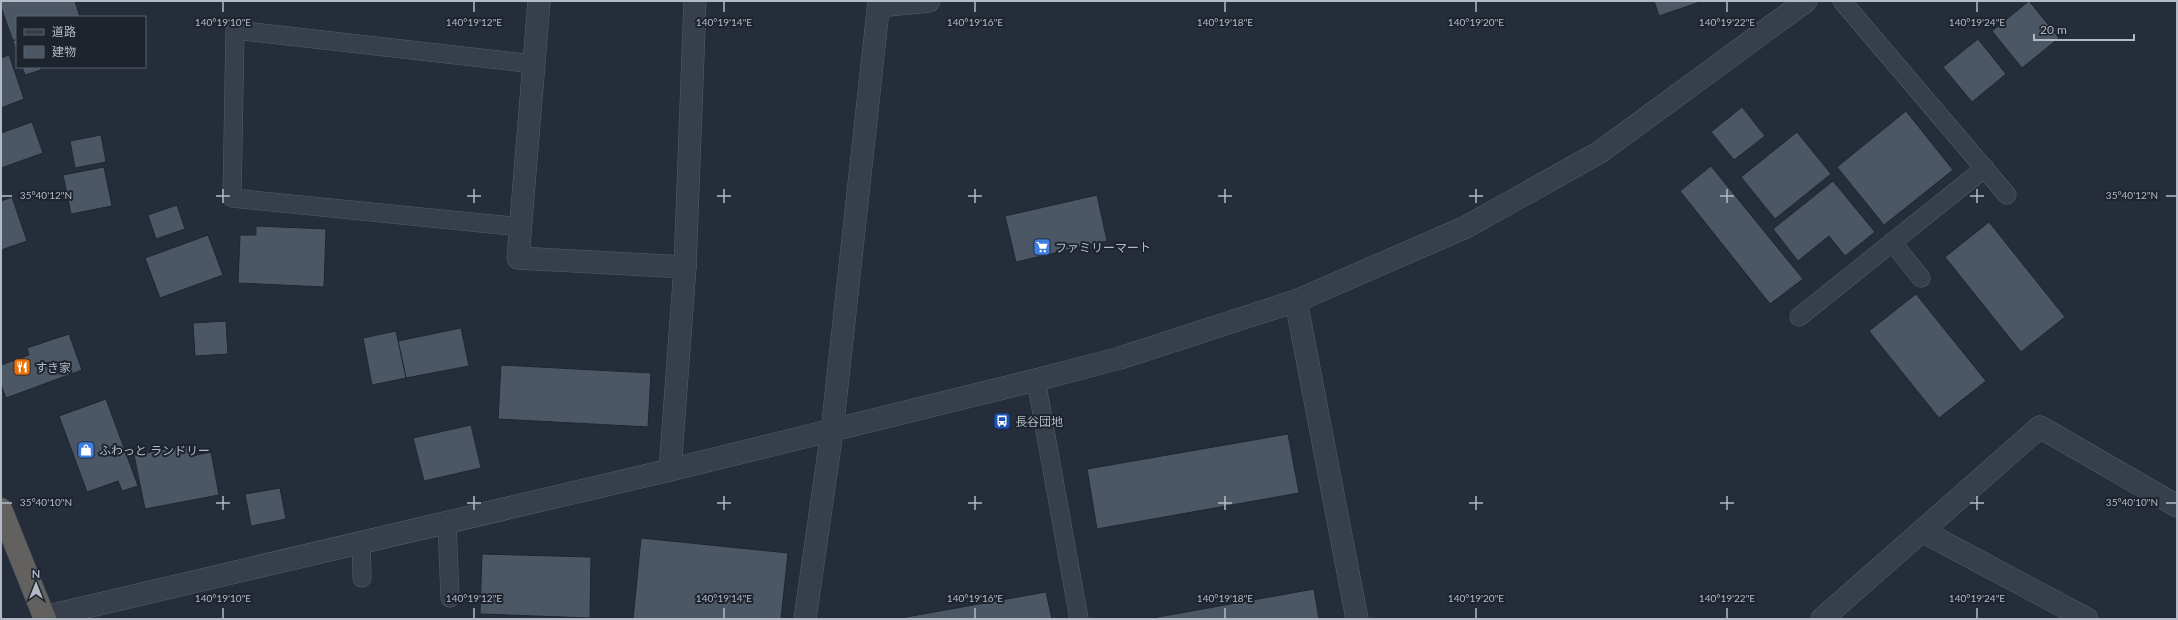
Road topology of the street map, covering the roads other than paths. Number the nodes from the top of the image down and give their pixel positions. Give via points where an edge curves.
1 (539, 1) edge
2 (695, 1) edge
3 (929, 1) edge
4 (1806, 1) edge
5 (1842, 1) edge
6 (879, 3) edge
7 (534, 64) junction
8 (1985, 168) junction
9 (2007, 195) dead end
10 (520, 227) junction
11 (1892, 242) junction
12 (685, 267) junction
13 (1921, 278) dead end
14 (1296, 301) junction
15 (1799, 317) dead end
16 (1036, 380) junction
17 (832, 431) junction
18 (670, 470) junction
19 (2177, 506) edge
20 (1, 509) edge
21 (447, 522) junction
22 (1922, 531) junction
23 (361, 541) junction
24 (362, 578) dead end
25 (450, 598) dead end
26 (2072, 616) edge
27 (42, 618) edge
28 (806, 619) edge
29 (1079, 619) edge
30 (1357, 619) edge
31 (1822, 619) edge

1 - 7 street
2 - 12 street
3 - 6 street
4 - 14 street via 1600,152 1466,227
5 - 8 lane
6 - 17 street
7 - 10 street
7 - 10 lane via 234,30 232,198
8 - 9 lane
8 - 11 lane
10 - 12 street via 518,258
11 - 13 lane
11 - 15 lane
12 - 18 street
14 - 16 street via 1120,358
14 - 30 street
16 - 17 street
16 - 29 lane
17 - 18 street
17 - 28 street
18 - 21 street
19 - 22 street via 2040,427
20 - 27 highway
21 - 23 street
21 - 25 lane
22 - 26 street
22 - 31 street
23 - 24 lane
23 - 27 street

